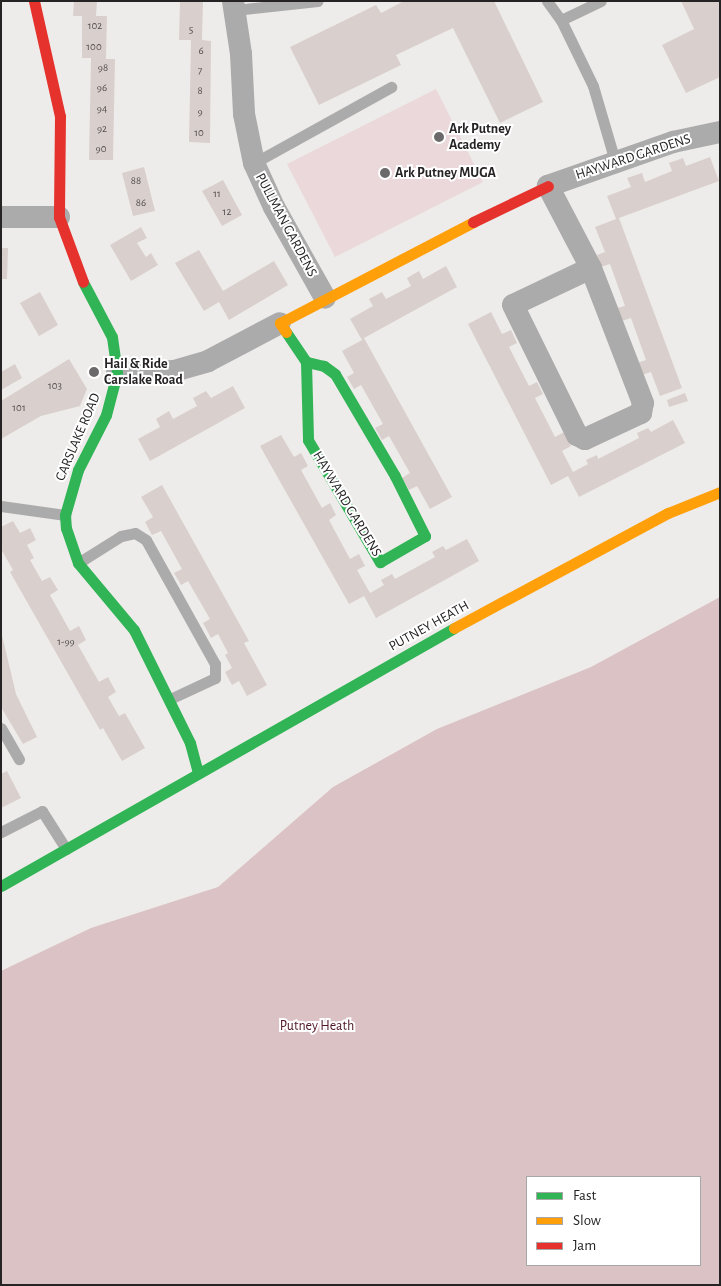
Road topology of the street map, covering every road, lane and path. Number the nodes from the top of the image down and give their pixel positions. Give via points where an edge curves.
1 (34, 1) edge
2 (318, 1) edge
3 (547, 1) edge
4 (601, 1) edge
5 (234, 5) edge
6 (561, 20) junction
7 (391, 87) dead end
8 (720, 132) edge
9 (615, 161) junction
10 (254, 163) junction
11 (548, 186) junction
12 (1, 217) edge
13 (59, 217) junction
14 (591, 268) junction
15 (326, 298) junction
16 (280, 323) junction
17 (306, 362) junction
18 (117, 373) junction
19 (720, 492) edge
20 (1, 506) edge
21 (65, 515) junction
22 (78, 563) junction
23 (170, 699) junction
24 (1, 728) edge
25 (19, 759) dead end
26 (198, 773) junction
27 (1, 832) edge
28 (66, 849) junction
29 (1, 886) edge

1 - 13 street, CARSLAKE ROAD via 60,116
2 - 5 lane
3 - 6 lane
4 - 6 lane
5 - 10 street, PULLMAN GARDENS via 244,114
6 - 9 lane via 593,86
7 - 10 lane
8 - 9 street, HAYWARD GARDENS via 673,142
9 - 11 street, HAYWARD GARDENS
10 - 15 street, PULLMAN GARDENS via 274,207
11 - 14 street
11 - 15 street, HAYWARD GARDENS
12 - 13 street
13 - 18 street, CARSLAKE ROAD via 80,277 112,337
14 - 14 street via 643,404 641,413 585,439 577,435 513,305
15 - 16 street, HAYWARD GARDENS
16 - 17 street
16 - 18 street, HAYWARD GARDENS via 208,361 174,372
17 - 17 street, HAYWARD GARDENS via 324,366 334,374 395,476 425,536 380,562 308,440
18 - 21 street, CARSLAKE ROAD via 108,408 78,470
19 - 26 street, PUTNEY HEATH via 668,513 525,588
20 - 21 lane
21 - 22 street, CARSLAKE ROAD
22 - 23 street, CARSLAKE ROAD via 134,630
22 - 23 lane via 121,536 135,533 146,540 216,664 214,678
23 - 26 street, CARSLAKE ROAD via 190,743
24 - 25 lane
26 - 28 street, PUTNEY HEATH
27 - 28 lane via 42,811
28 - 29 street, PUTNEY HEATH

